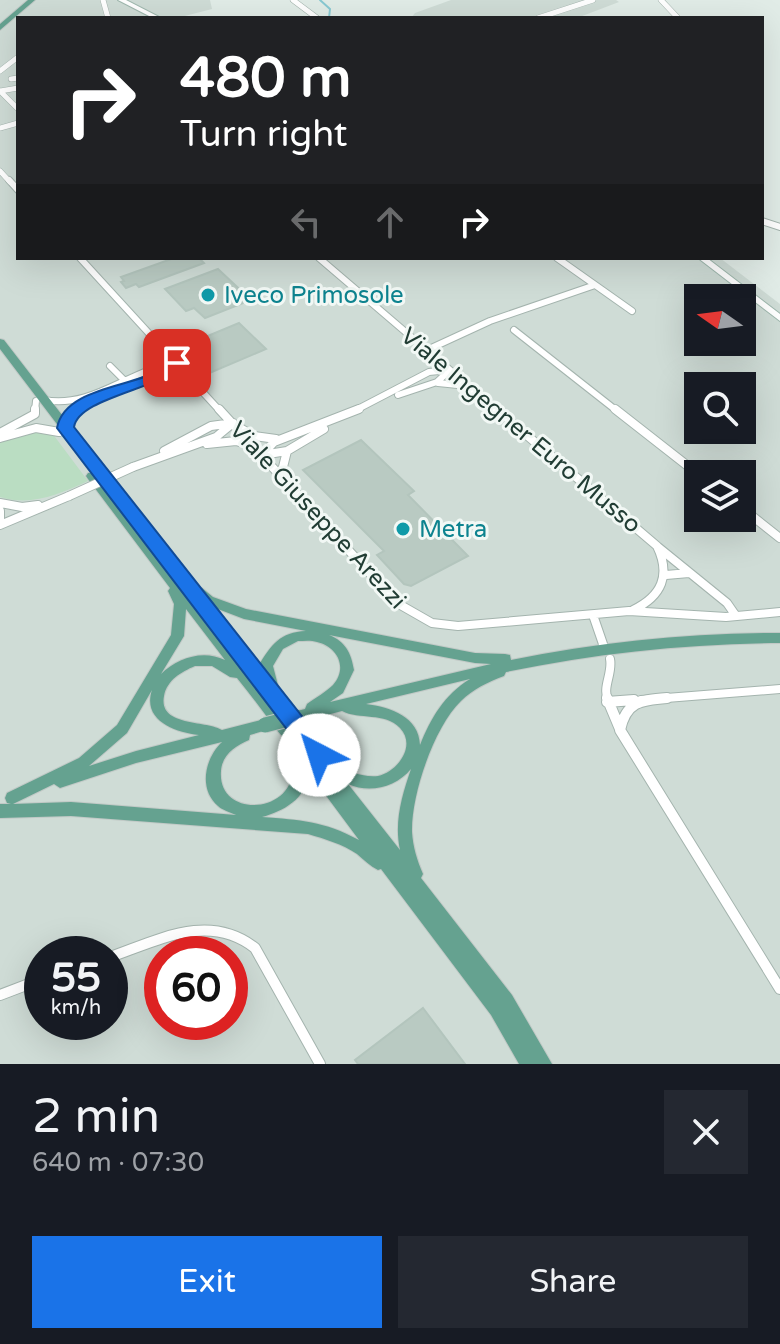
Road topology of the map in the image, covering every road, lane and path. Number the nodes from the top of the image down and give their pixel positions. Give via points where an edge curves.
1 (30, 0) edge
2 (121, 0) edge
3 (293, 0) edge
4 (593, 0) edge
5 (661, 0) edge
6 (154, 16) edge
7 (313, 16) edge
8 (544, 16) edge
9 (676, 16) edge
10 (0, 26) edge
11 (16, 59) edge
12 (0, 71) edge
13 (14, 89) edge
14 (0, 91) edge
15 (16, 107) edge
16 (0, 171) edge
17 (16, 188) edge
18 (82, 260) edge
19 (321, 260) edge
20 (560, 260) edge
21 (705, 260) edge
22 (595, 285) junction
23 (632, 311) dead end
24 (780, 318) edge
25 (514, 330) dead end
26 (409, 335) junction
27 (154, 339) junction
28 (0, 342) edge
29 (427, 350) junction
30 (0, 354) edge
31 (177, 363) junction
32 (110, 366) dead end
33 (148, 369) junction
34 (450, 370) junction
35 (423, 375) junction
36 (155, 377) junction
37 (127, 383) junction
38 (429, 384) junction
39 (203, 391) junction
40 (40, 400) junction
41 (490, 403) junction
42 (219, 409) junction
43 (234, 425) junction
44 (205, 428) junction
45 (62, 430) junction
46 (0, 436) edge
47 (281, 439) junction
48 (254, 447) junction
49 (287, 451) junction
50 (262, 455) junction
51 (164, 456) junction
52 (684, 463) edge
53 (133, 467) junction
54 (288, 485) junction
55 (54, 501) junction
56 (0, 503) edge
57 (0, 511) edge
58 (756, 519) edge
59 (0, 524) edge
60 (780, 538) edge
61 (160, 558) junction
62 (669, 558) junction
63 (689, 573) junction
64 (666, 575) junction
65 (698, 579) junction
66 (658, 595) junction
67 (629, 611) junction
68 (780, 612) edge
69 (668, 614) junction
70 (593, 615) junction
71 (736, 616) junction
72 (780, 638) edge
73 (603, 644) dead end
74 (549, 659) junction
75 (610, 659) dead end
76 (249, 684) junction
77 (780, 689) edge
78 (639, 700) junction
79 (607, 702) junction
80 (278, 703) junction
81 (328, 709) junction
82 (296, 717) junction
83 (265, 725) junction
84 (620, 730) junction
85 (235, 733) junction
86 (296, 745) junction
87 (314, 751) junction
88 (6, 800) edge
89 (0, 811) edge
90 (444, 921) junction
91 (445, 942) junction
92 (128, 952) edge
93 (24, 985) edge
94 (780, 989) edge
95 (0, 993) edge
96 (320, 1064) edge
97 (528, 1064) edge
98 (543, 1064) edge

1 - 10 main road
2 - 6 street
3 - 7 street
4 - 8 street
5 - 9 street
11 - 12 street
13 - 14 street
14 - 15 street
16 - 17 street
18 - 27 street, Viale Giuseppe Arezzi
19 - 26 street, Viale Ingegner Euro Musso
20 - 22 street
21 - 24 street
22 - 23 street
22 - 29 street via 490,321
25 - 52 street
26 - 29 street, Viale Ingegner Euro Musso
26 - 35 street via 426,354
27 - 31 street, Viale Giuseppe Arezzi
27 - 33 street via 157,355
28 - 40 main road
29 - 34 street, Viale Ingegner Euro Musso
30 - 40 main road
31 - 33 street
31 - 36 street
31 - 39 street, Viale Giuseppe Arezzi
32 - 37 street
33 - 37 street
34 - 35 street
34 - 38 street
34 - 41 street, Viale Ingegner Euro Musso
35 - 47 street via 327,423
36 - 37 street
36 - 39 street via 185,380
37 - 40 street via 69,402
37 - 45 street via 77,408
38 - 41 street via 458,385
38 - 49 street
39 - 42 street, Viale Giuseppe Arezzi
40 - 45 main road
40 - 46 street via 31,418
41 - 62 street, Viale Ingegner Euro Musso
42 - 43 street, Viale Giuseppe Arezzi
42 - 44 street
43 - 44 street
43 - 47 street via 262,438
43 - 48 street, Viale Giuseppe Arezzi
43 - 51 street
44 - 53 street
45 - 46 street via 36,428
45 - 61 main road
47 - 50 street
48 - 50 street, Viale Giuseppe Arezzi
48 - 51 street via 226,441
49 - 50 street
49 - 54 street via 283,467
50 - 54 street, Viale Giuseppe Arezzi
51 - 53 street
53 - 55 street, bridge
54 - 70 street, Viale Giuseppe Arezzi via 397,603 432,623 473,626
55 - 56 street via 22,507
55 - 59 street
57 - 59 street
58 - 60 street
61 - 74 main road via 209,600 244,614 475,658
61 - 76 main road
61 - 80 main road
61 - 88 main road via 176,593 180,620 154,679 104,747
62 - 63 street
62 - 64 street
62 - 65 street
63 - 64 street
63 - 65 street
64 - 66 street
65 - 71 street
66 - 67 street
66 - 69 street via 659,607
67 - 69 street
67 - 70 street
68 - 71 street
69 - 71 street
70 - 73 street
72 - 74 main road via 694,640
74 - 81 main road via 470,671
74 - 90 main road via 484,678 455,698 435,725 407,799 404,838 409,861
75 - 79 street
76 - 85 main road via 223,664 195,661 168,673 156,693 157,711 173,726
76 - 86 main road
77 - 78 street
78 - 79 street
78 - 84 street via 624,712
79 - 84 street
80 - 82 main road via 266,672 276,648 306,635 336,643 349,662 345,682
80 - 87 main road
81 - 82 main road
81 - 87 main road via 393,714 413,737 413,755 398,775 370,783 347,779
82 - 83 main road, bridge
83 - 85 main road
83 - 86 main road via 229,744 215,762 213,785 225,803 255,812 288,799 303,771
84 - 94 street
85 - 88 main road via 136,757
86 - 91 main road
87 - 90 main road
89 - 91 main road via 71,809 325,832 374,858
90 - 98 main road via 506,1001
91 - 97 main road via 497,1009
92 - 96 street via 201,930 232,930 245,937
93 - 95 street

